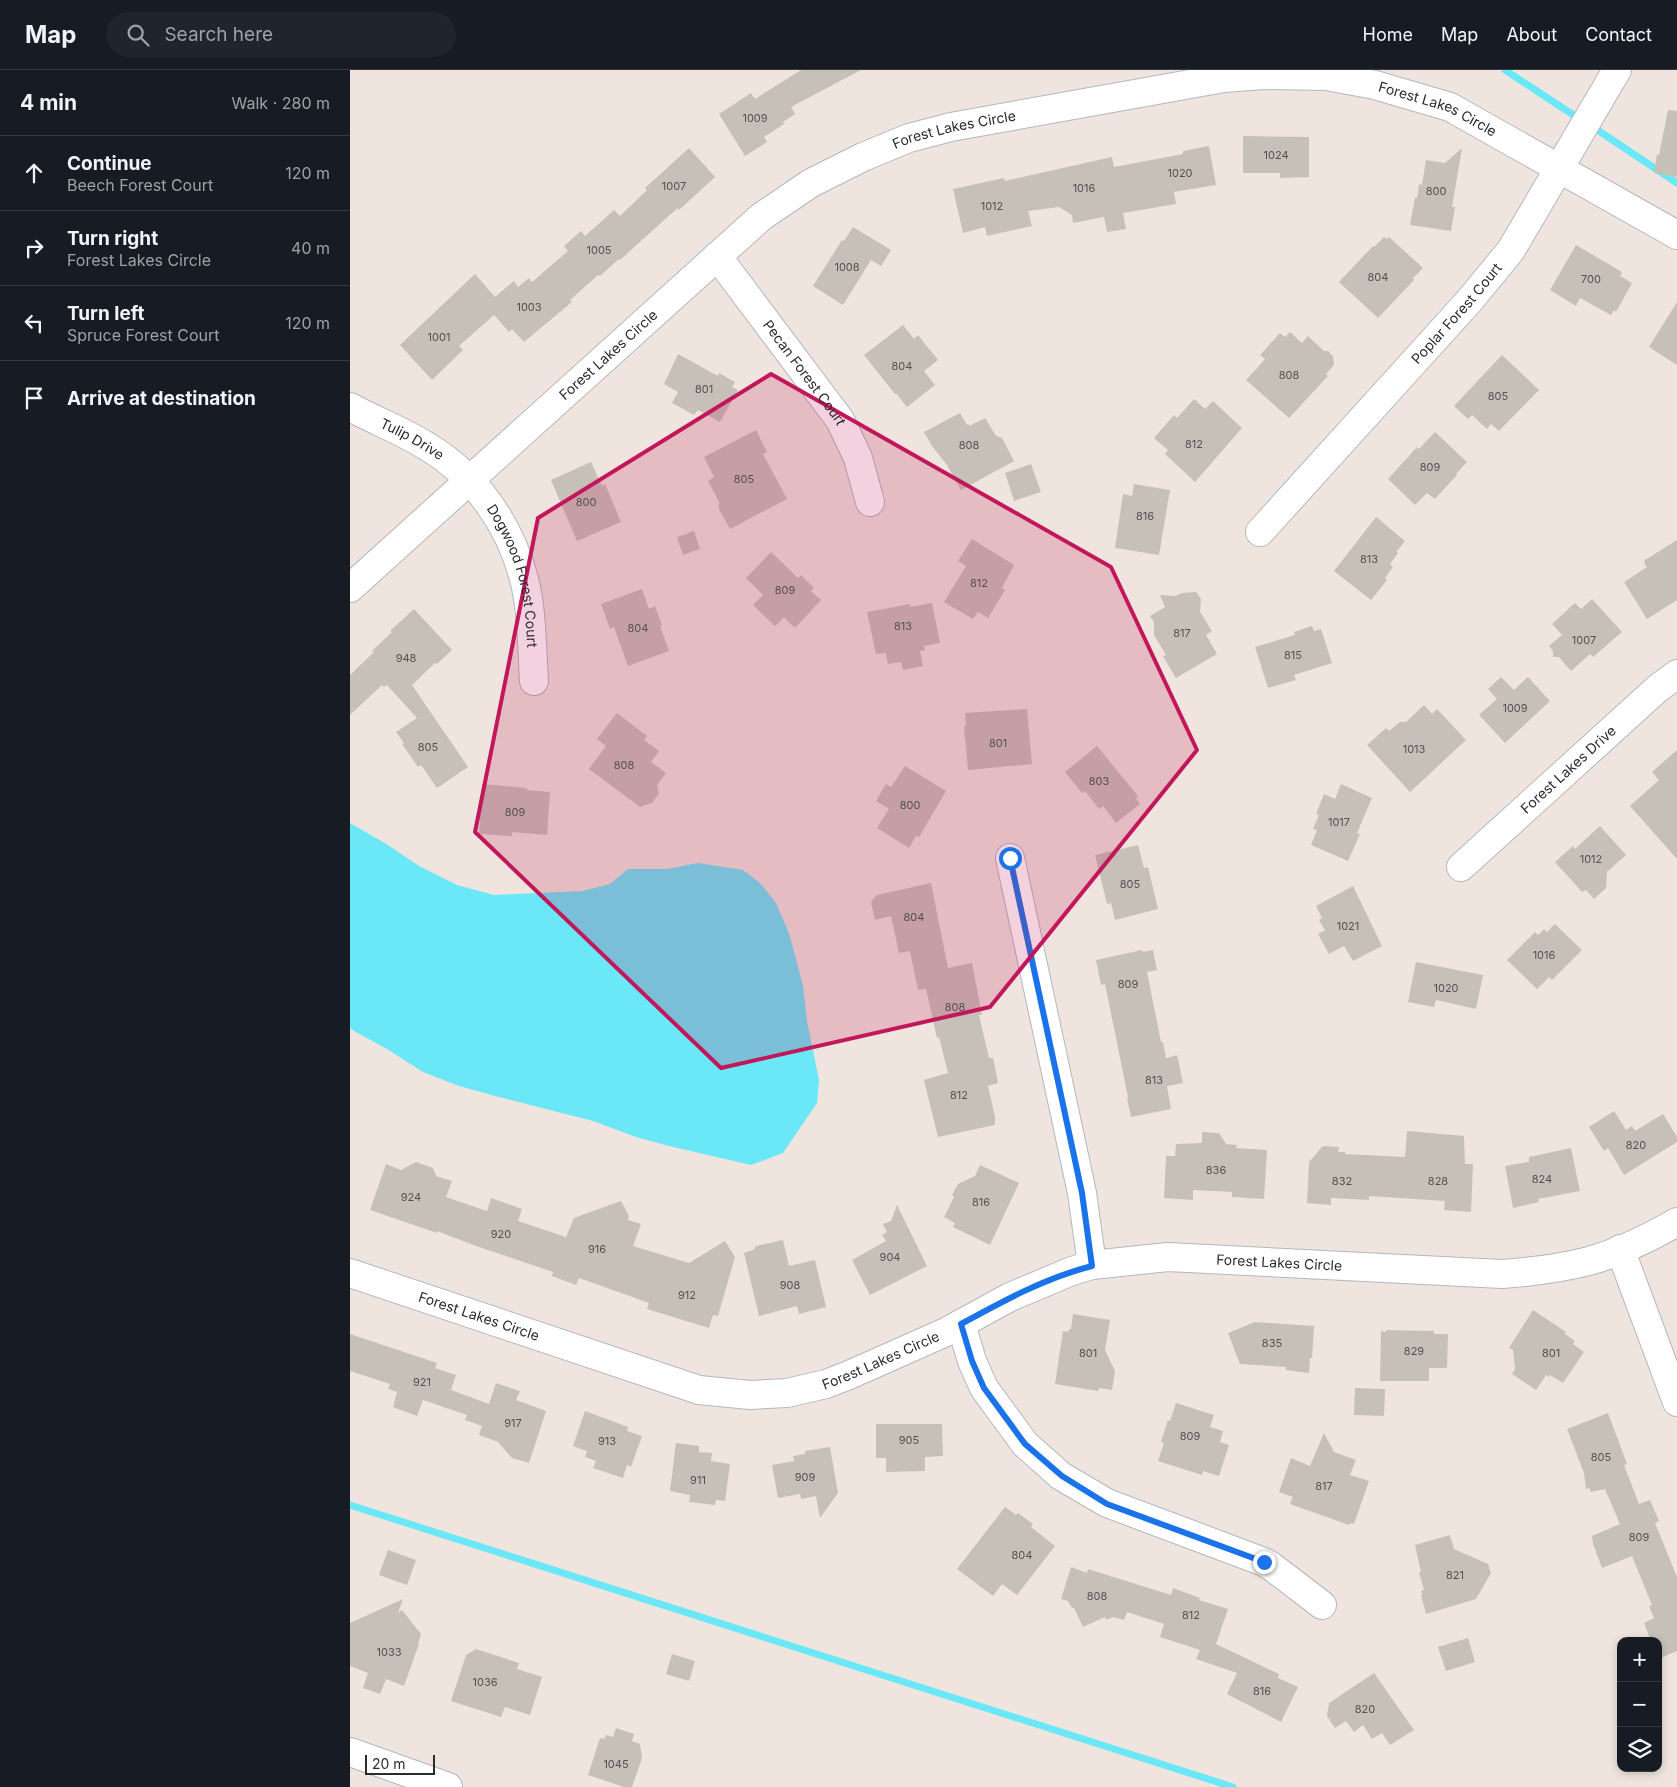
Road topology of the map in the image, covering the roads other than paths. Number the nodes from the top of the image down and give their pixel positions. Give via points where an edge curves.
1 (1617, 70) edge
2 (1143, 80) edge
3 (1560, 168) junction
4 (1677, 235) edge
5 (717, 256) junction
6 (350, 407) edge
7 (469, 480) junction
8 (870, 502) dead end
9 (1260, 532) dead end
10 (350, 588) edge
11 (1677, 674) edge
12 (534, 681) dead end
13 (1010, 858) dead end
14 (1460, 866) dead end
15 (1677, 1222) edge
16 (1620, 1249) junction
17 (1092, 1266) junction
18 (350, 1272) edge
19 (961, 1324) junction
20 (1677, 1402) edge
21 (1322, 1605) dead end
22 (350, 1752) edge
23 (448, 1787) edge

1 - 3 street, Poplar Forest Court
2 - 3 street, Forest Lakes Circle via 1264,74 1326,76 1375,85 1450,107
2 - 5 street, Forest Lakes Circle via 908,138 862,157 811,184 761,217
3 - 4 street, Forest Lakes Circle
3 - 9 street, Poplar Forest Court via 1511,250 1464,307
5 - 7 street, Forest Lakes Circle
5 - 8 street, Pecan Forest Court via 840,420 858,458
6 - 7 street, Tulip Drive via 429,447
7 - 10 street, Forest Lakes Circle
7 - 12 street, Dogwood Forest Court via 502,523 525,580
11 - 14 street, Forest Lakes Drive
13 - 17 street via 1082,1193
15 - 16 street, Forest Lakes Circle via 1650,1238
16 - 17 street, Forest Lakes Circle via 1590,1261 1533,1272 1502,1274 1168,1257
16 - 20 street
17 - 19 street, Forest Lakes Circle via 1010,1297
18 - 19 street, Forest Lakes Circle via 699,1390 750,1395 787,1394 826,1384
19 - 21 street via 984,1388 1025,1444 1062,1476 1107,1504 1264,1562
22 - 23 street

